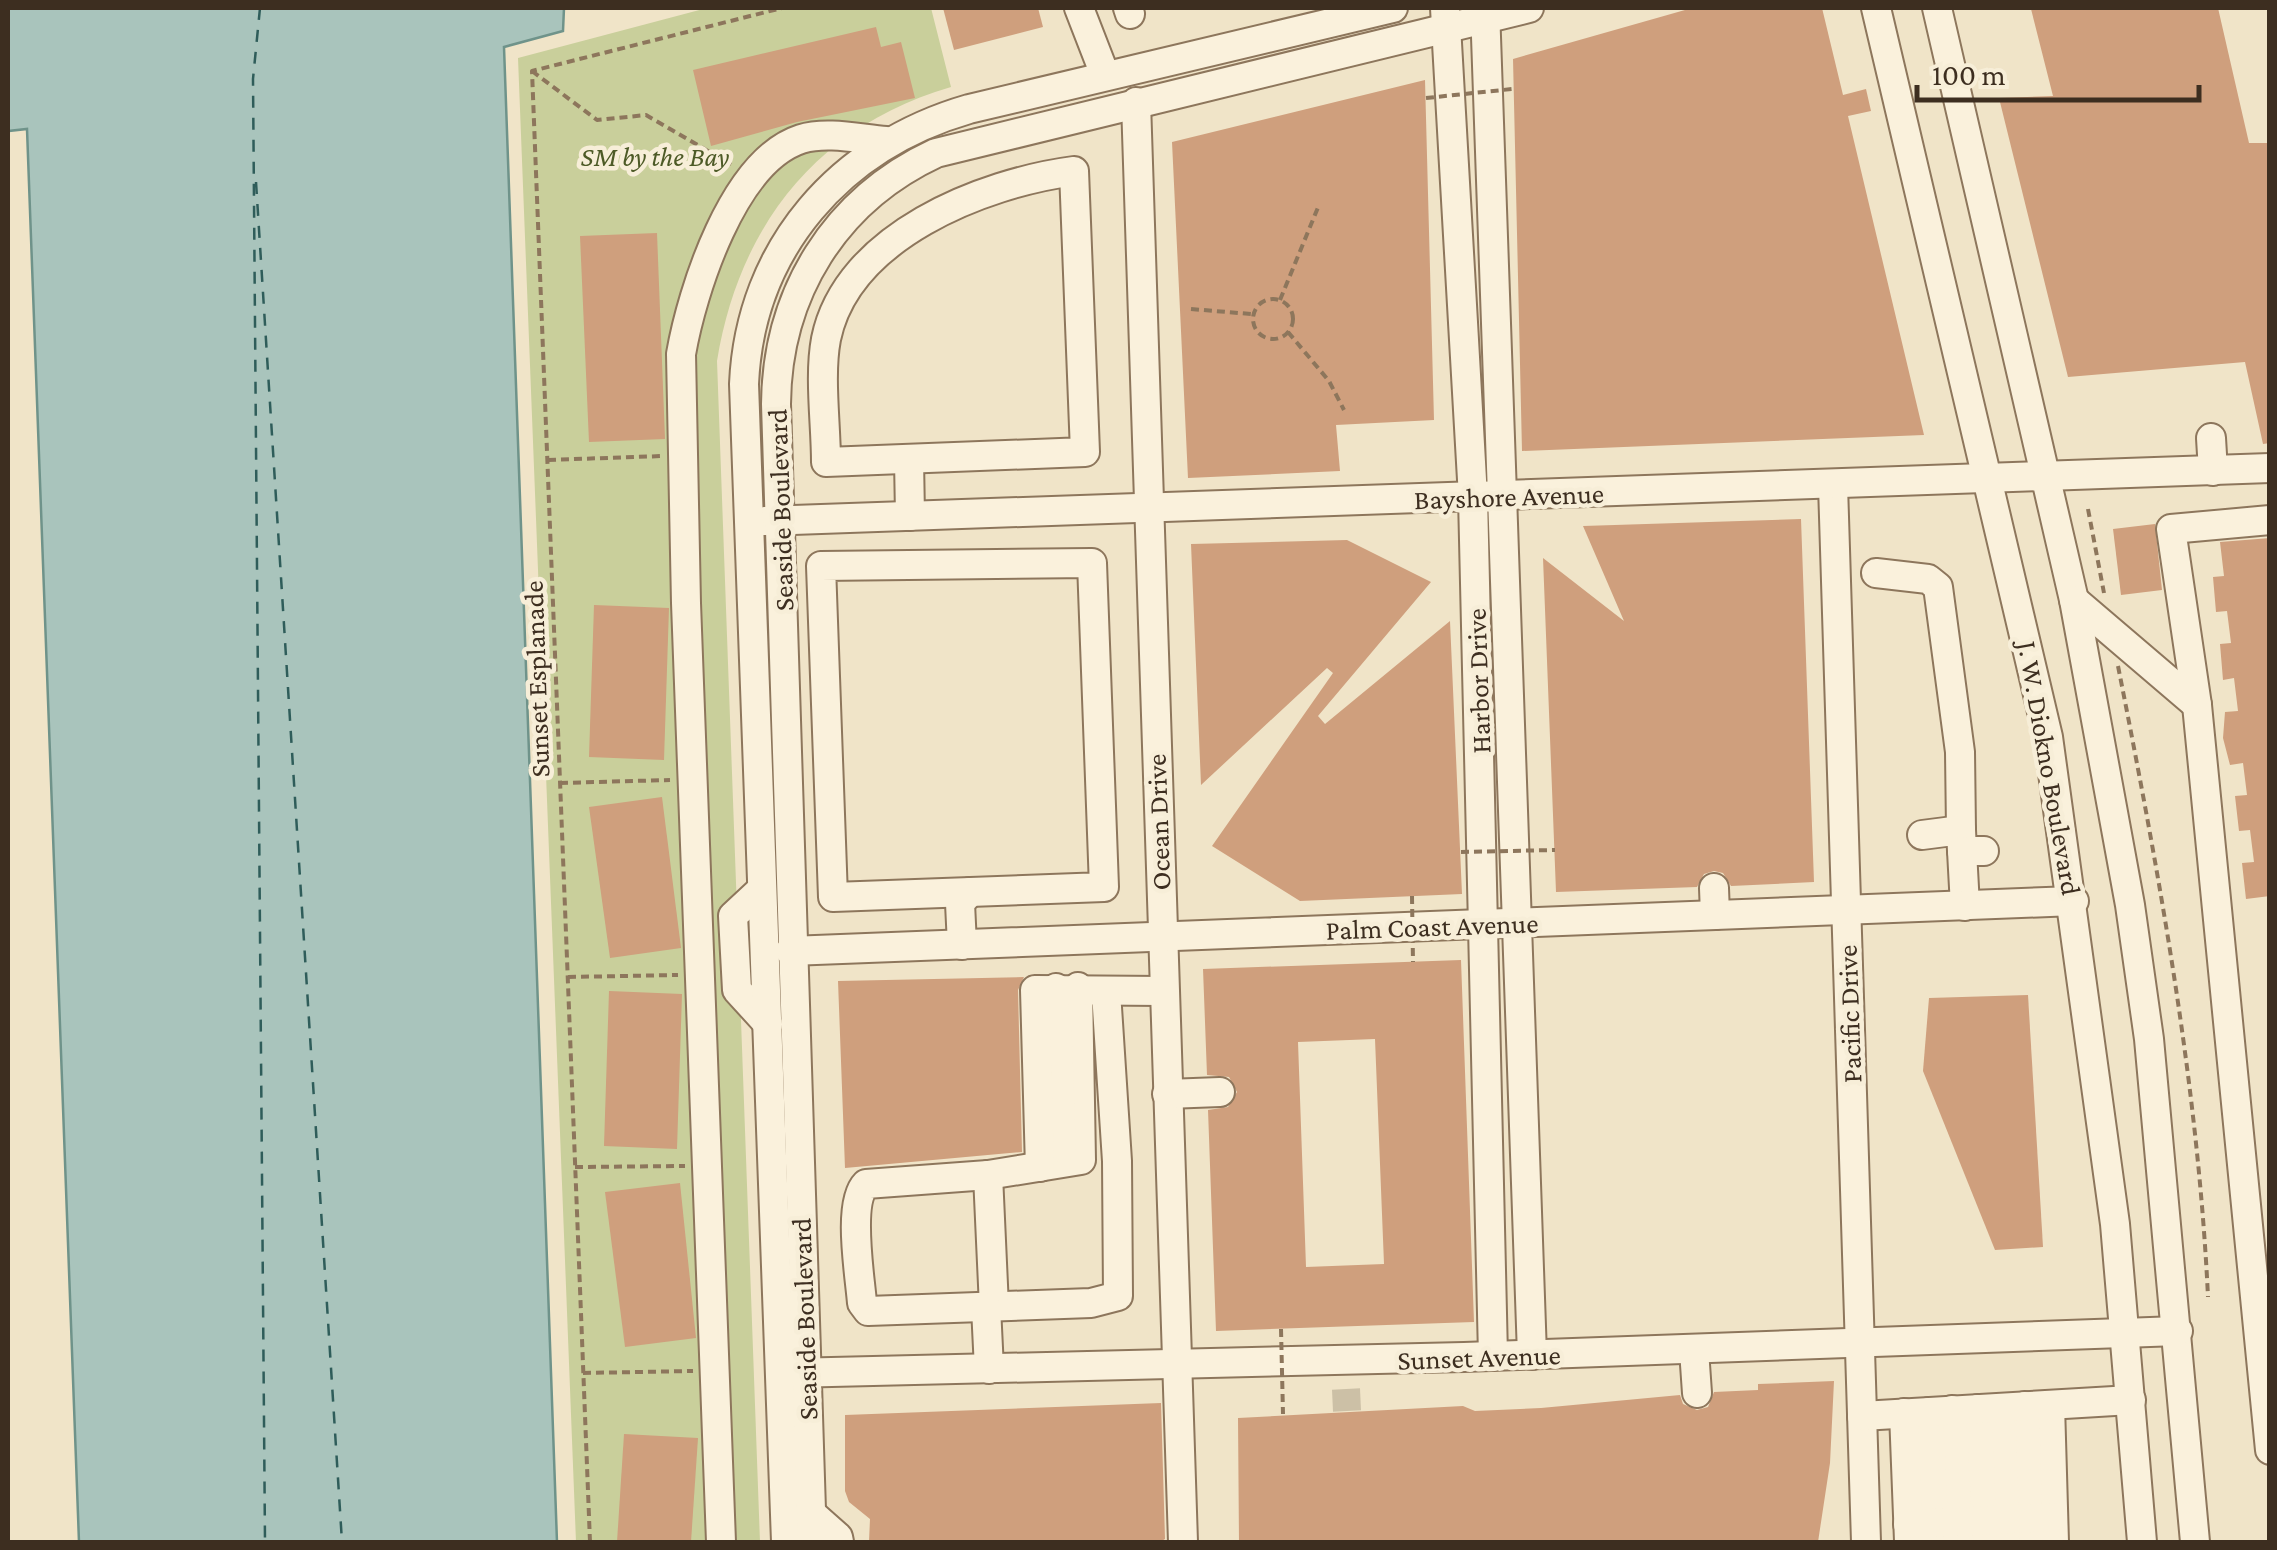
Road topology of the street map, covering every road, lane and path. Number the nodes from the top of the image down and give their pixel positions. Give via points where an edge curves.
1 (782, 8) edge
2 (1393, 8) edge
3 (1529, 8) edge
4 (1876, 8) edge
5 (1937, 8) edge
6 (1486, 12) edge
7 (1328, 15) edge
8 (1081, 16) edge
9 (1447, 17) edge
10 (532, 71) junction
11 (1096, 78) junction
12 (1512, 89) dead end
13 (1426, 98) dead end
14 (1136, 102) junction
15 (886, 141) junction
16 (754, 178) junction
17 (1320, 205) dead end
18 (1280, 300) junction
19 (1191, 309) dead end
20 (1253, 314) junction
21 (1288, 332) junction
22 (1344, 410) dead end
23 (2211, 438) dead end
24 (682, 455) junction
25 (909, 459) junction
26 (548, 460) junction
27 (2270, 468) edge
28 (2213, 471) junction
29 (2044, 478) junction
30 (1989, 480) junction
31 (1833, 485) junction
32 (1505, 496) junction
33 (1473, 497) junction
34 (1149, 508) junction
35 (2088, 509) dead end
36 (910, 516) junction
37 (780, 520) junction
38 (2270, 520) edge
39 (748, 521) junction
40 (1876, 573) dead end
41 (2074, 600) junction
42 (2111, 631) junction
43 (2197, 705) junction
44 (692, 779) junction
45 (560, 784) junction
46 (1922, 835) dead end
47 (1969, 844) junction
48 (1554, 850) dead end
49 (1460, 852) dead end
50 (970, 892) junction
51 (1412, 896) dead end
52 (2074, 901) junction
53 (1965, 906) junction
54 (1845, 910) junction
55 (1518, 923) junction
56 (1484, 924) junction
57 (1162, 937) junction
58 (962, 944) junction
59 (790, 951) junction
60 (1414, 962) dead end
61 (700, 975) junction
62 (568, 977) junction
63 (1067, 988) junction
64 (1163, 991) junction
65 (1106, 992) junction
66 (1220, 1092) dead end
67 (1167, 1094) junction
68 (1061, 1162) junction
69 (707, 1166) junction
70 (575, 1167) junction
71 (988, 1175) junction
72 (2208, 1297) dead end
73 (985, 1307) junction
74 (1281, 1329) dead end
75 (2178, 1331) junction
76 (2126, 1333) junction
77 (1860, 1345) junction
78 (1694, 1350) junction
79 (1532, 1355) junction
80 (1494, 1356) junction
81 (1345, 1360) junction
82 (1176, 1365) junction
83 (983, 1369) junction
84 (715, 1370) junction
85 (583, 1373) junction
86 (794, 1373) junction
87 (1346, 1389) tunnel mouth
88 (1697, 1393) dead end
89 (2131, 1400) junction
90 (1977, 1409) junction
91 (1283, 1414) dead end
92 (1862, 1416) junction
93 (2270, 1450) edge
94 (812, 1514) junction
95 (1982, 1532) edge
96 (590, 1542) edge
97 (721, 1542) edge
98 (786, 1542) edge
99 (812, 1542) edge
100 (838, 1542) edge
101 (1182, 1542) edge
102 (1866, 1542) edge
103 (2142, 1542) edge
104 (2195, 1542) edge

1 - 10 path
2 - 7 street, Seaside Boulevard
3 - 6 street, Seaside Boulevard
4 - 30 street, J. W. Diokno Boulevard
5 - 29 street, J. W. Diokno Boulevard
6 - 9 street, Seaside Boulevard
6 - 32 street, Harbor Drive
7 - 11 street, Seaside Boulevard
8 - 11 street via 1097,48
9 - 14 street, Seaside Boulevard
9 - 33 street, Harbor Drive
10 - 16 path via 597,120 646,115
10 - 26 path, Sunset Esplanade
11 - 15 street, Seaside Boulevard via 938,118
12 - 13 path, bridge
14 - 34 street, Ocean Drive
14 - 37 street, Seaside Boulevard via 936,153 896,173 842,220 795,298 780,348
15 - 16 street via 802,138
15 - 39 street, Seaside Boulevard via 816,202 762,292 745,368
16 - 24 street via 713,245 687,319
17 - 18 path
18 - 20 path via 1266,300
18 - 21 path via 1292,314
19 - 20 path
20 - 21 path via 1254,328 1264,337
21 - 22 path
23 - 28 street
24 - 26 path
24 - 44 street
25 - 25 street via 1085,452 1074,171 1032,176 948,207 856,275 826,338 826,462
25 - 36 street
26 - 45 path, Sunset Esplanade
27 - 28 street, Bayshore Avenue
28 - 29 street, Bayshore Avenue
29 - 30 street, Bayshore Avenue
29 - 41 street, J. W. Diokno Boulevard
30 - 31 street, Bayshore Avenue
30 - 52 street, J. W. Diokno Boulevard via 2048,737
31 - 32 street, Bayshore Avenue
31 - 54 street, Pacific Drive
32 - 33 street, Bayshore Avenue
32 - 55 street, Harbor Drive
33 - 34 street, Bayshore Avenue
33 - 56 street, Harbor Drive
34 - 36 street, Bayshore Avenue
34 - 57 street, Ocean Drive
35 - 42 path
36 - 37 street, Bayshore Avenue
37 - 39 street, Bayshore Avenue
37 - 59 street, Seaside Boulevard
38 - 43 street via 2171,530
39 - 86 street, Seaside Boulevard via 768,1024
40 - 47 street via 1928,578 1938,587
41 - 42 street
41 - 75 street, J. W. Diokno Boulevard via 2130,904
42 - 43 street
42 - 72 path via 2159,877
43 - 93 street
44 - 45 path
44 - 61 street
45 - 62 path, Sunset Esplanade
46 - 47 street
47 - 53 street
48 - 49 path, bridge
50 - 50 street via 1104,887 1092,562 821,566 833,897
50 - 58 street via 960,903
51 - 60 path, bridge
52 - 53 street, Palm Coast Avenue
52 - 76 street, J. W. Diokno Boulevard
53 - 54 street, Palm Coast Avenue
54 - 55 street, Palm Coast Avenue via 1715,902
54 - 77 street, Pacific Drive
55 - 56 street, Palm Coast Avenue
55 - 79 street, Harbor Drive
56 - 57 street, Palm Coast Avenue
56 - 80 street, Harbor Drive
57 - 58 street, Palm Coast Avenue
57 - 64 street, Ocean Drive
58 - 59 street, Palm Coast Avenue
59 - 86 street, Seaside Boulevard
61 - 62 path
61 - 69 street
62 - 70 path, Sunset Esplanade
63 - 65 street
63 - 68 street
63 - 68 street via 1033,994
64 - 65 street
64 - 67 street, Ocean Drive
65 - 73 street via 1120,1291 1114,1300
66 - 67 street
67 - 82 street, Ocean Drive
68 - 71 street
69 - 70 path
69 - 84 street
70 - 85 path, Sunset Esplanade
71 - 73 street
71 - 73 street via 866,1184 858,1191 856,1216 864,1308
73 - 83 street
74 - 91 path, bridge
75 - 76 street, Sunset Avenue
75 - 104 street, J. W. Diokno Boulevard
76 - 77 street, Sunset Avenue
76 - 89 street, J. W. Diokno Boulevard
77 - 78 street, Sunset Avenue
77 - 92 street, Pacific Drive
78 - 79 street, Sunset Avenue
78 - 88 street
79 - 80 street, Sunset Avenue
80 - 81 street, Sunset Avenue
81 - 82 street, Sunset Avenue
81 - 87 street
82 - 83 street, Sunset Avenue
82 - 101 street, Ocean Drive
83 - 86 street, Sunset Avenue
84 - 85 path
84 - 97 street
85 - 96 path, Sunset Esplanade
86 - 94 street, Seaside Boulevard
86 - 98 street, Seaside Boulevard
89 - 90 street
89 - 103 street, J. W. Diokno Boulevard
90 - 92 street
90 - 95 street
90 - 95 street
90 - 95 street
92 - 102 street, Pacific Drive
94 - 99 street, Seaside Boulevard
94 - 100 street

